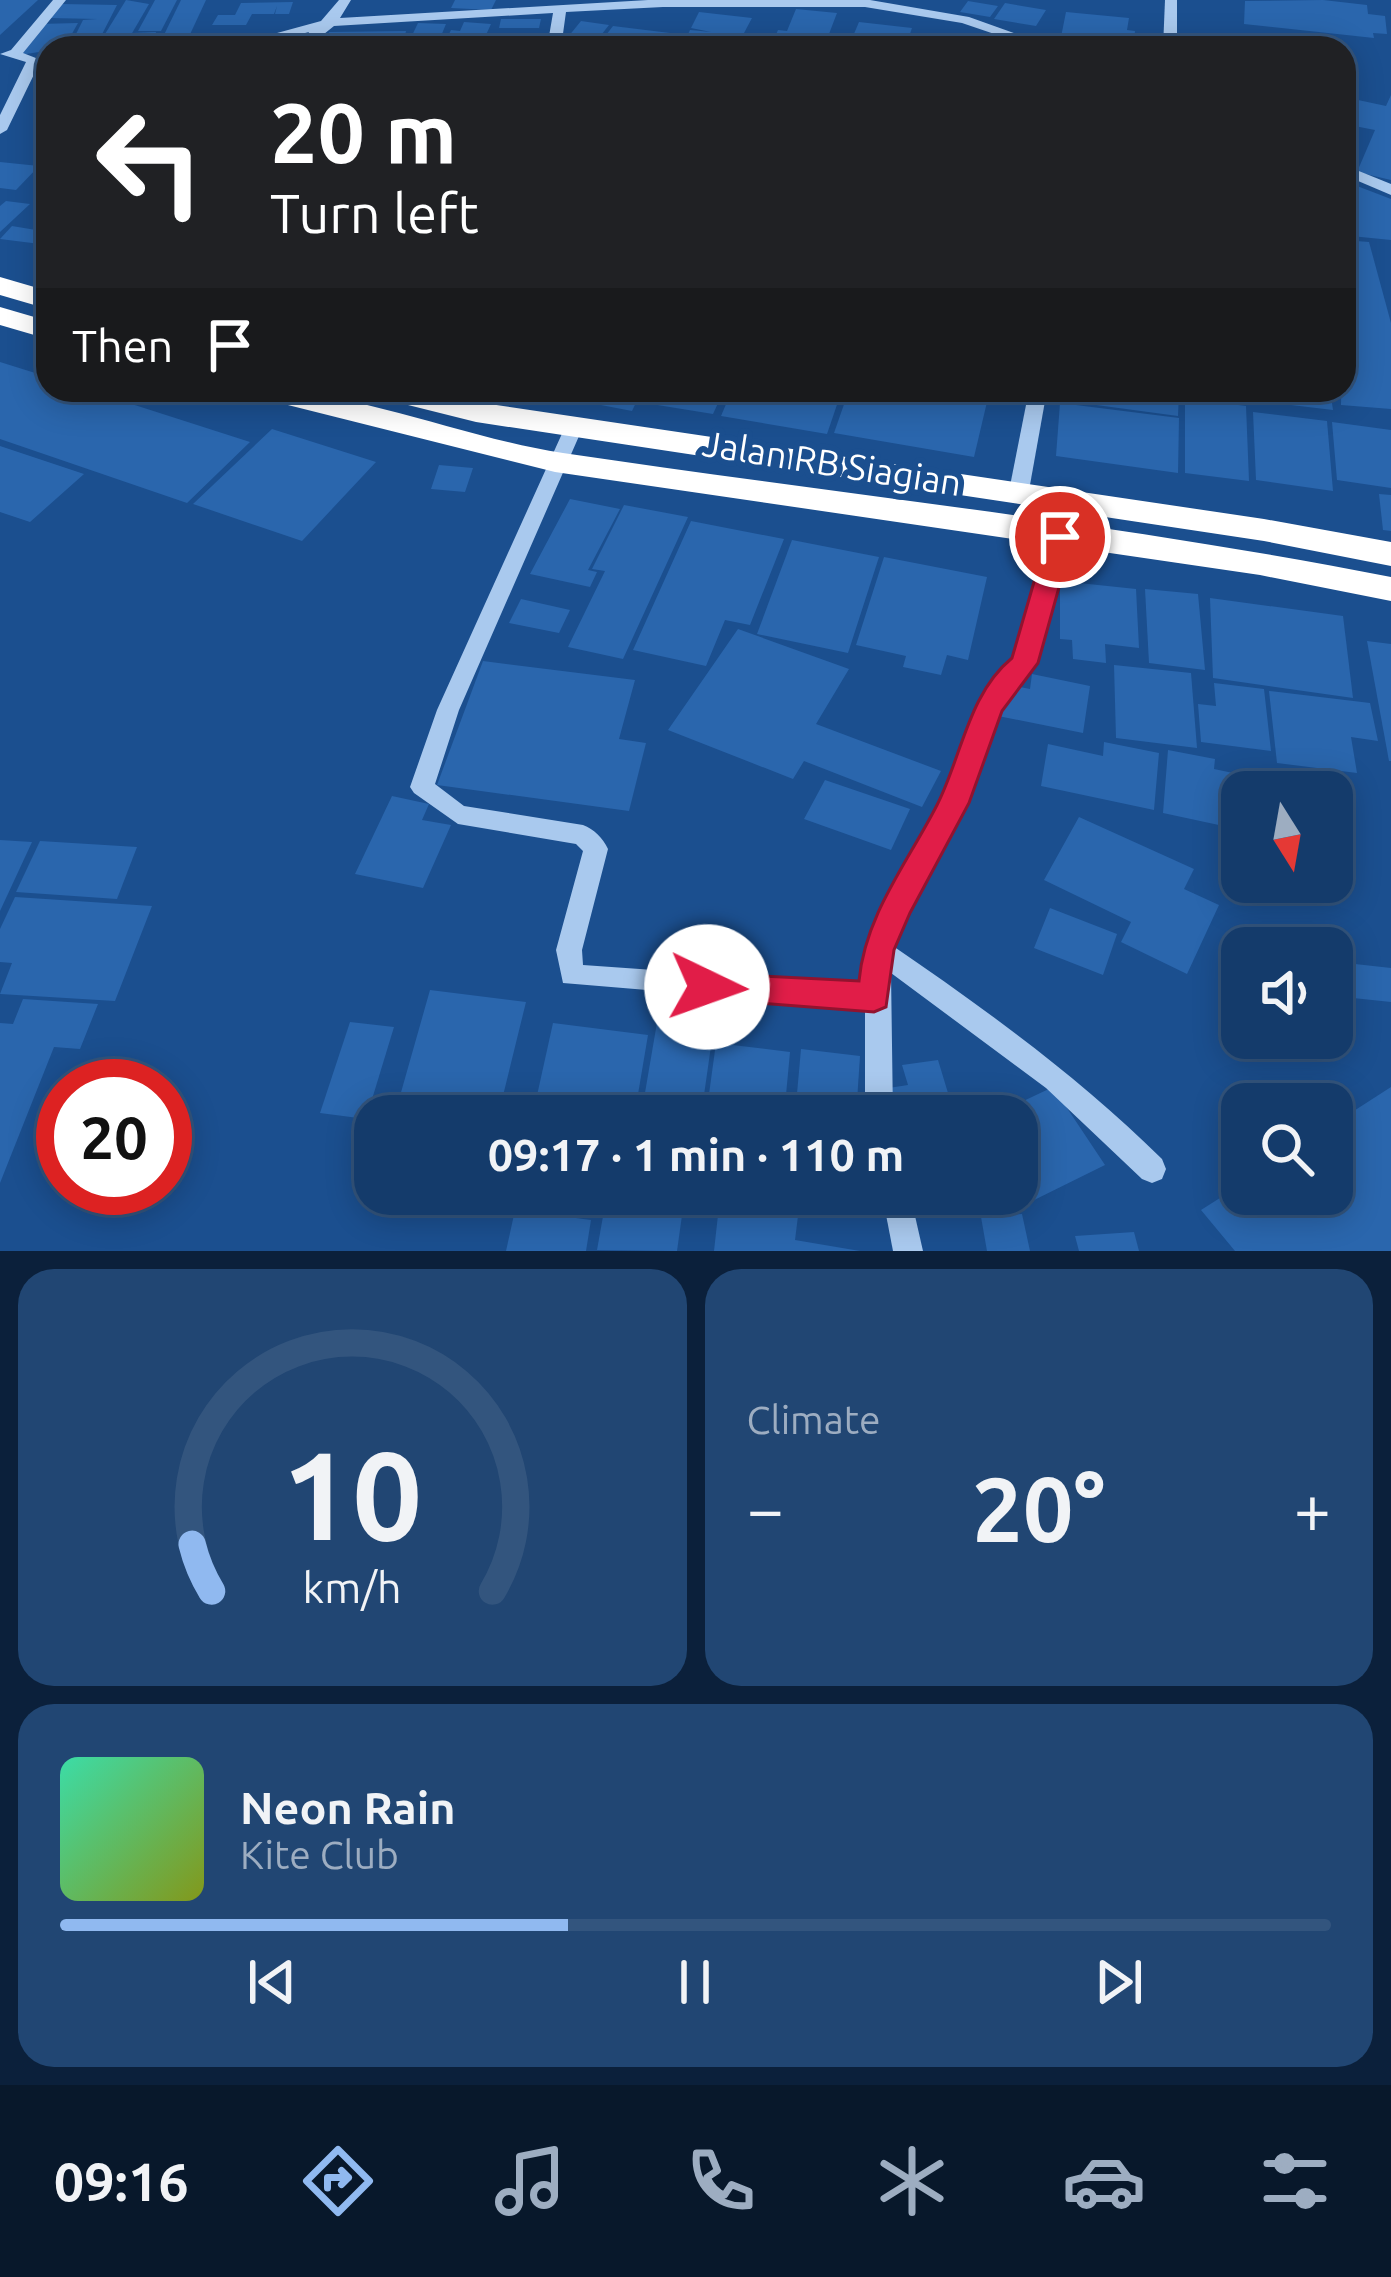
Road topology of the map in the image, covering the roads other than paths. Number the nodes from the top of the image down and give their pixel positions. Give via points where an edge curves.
1 (60, 0) edge
2 (345, 0) edge
3 (1171, 0) edge
4 (560, 10) junction
5 (334, 22) junction
6 (284, 36) edge
7 (313, 36) edge
8 (556, 36) edge
9 (1012, 36) edge
10 (1170, 36) edge
11 (7, 54) edge
12 (0, 130) edge
13 (1356, 174) edge
14 (1391, 190) edge
15 (0, 286) edge
16 (36, 296) edge
17 (0, 316) edge
18 (36, 326) edge
19 (315, 402) edge
20 (436, 402) edge
21 (1036, 402) edge
22 (574, 427) junction
23 (555, 462) junction
24 (1018, 496) junction
25 (1060, 537) junction
26 (1391, 554) edge
27 (1391, 589) edge
28 (878, 950) junction
29 (874, 997) junction
30 (878, 1095) edge
31 (1152, 1169) dead end
32 (900, 1215) edge
33 (908, 1251) edge

1 - 11 street
2 - 5 street
3 - 10 street
4 - 5 street
4 - 8 street
4 - 9 street via 866,3
5 - 6 street
5 - 7 street
11 - 12 street via 34,59
13 - 14 street
15 - 16 highway
17 - 18 highway
19 - 23 highway, Jalan RB Siagian
20 - 22 highway, Jalan RB Siagian
21 - 24 street
22 - 23 street
22 - 24 highway, Jalan RB Siagian
23 - 25 highway, Jalan RB Siagian
23 - 29 street via 422,787 458,815 583,835 596,849 569,950 572,975
24 - 26 highway, Jalan RB Siagian
25 - 27 highway, Jalan RB Siagian via 1260,562
25 - 28 street via 1024,663 988,710 953,803
28 - 29 street
28 - 31 street via 1018,1046
29 - 30 street
32 - 33 street

